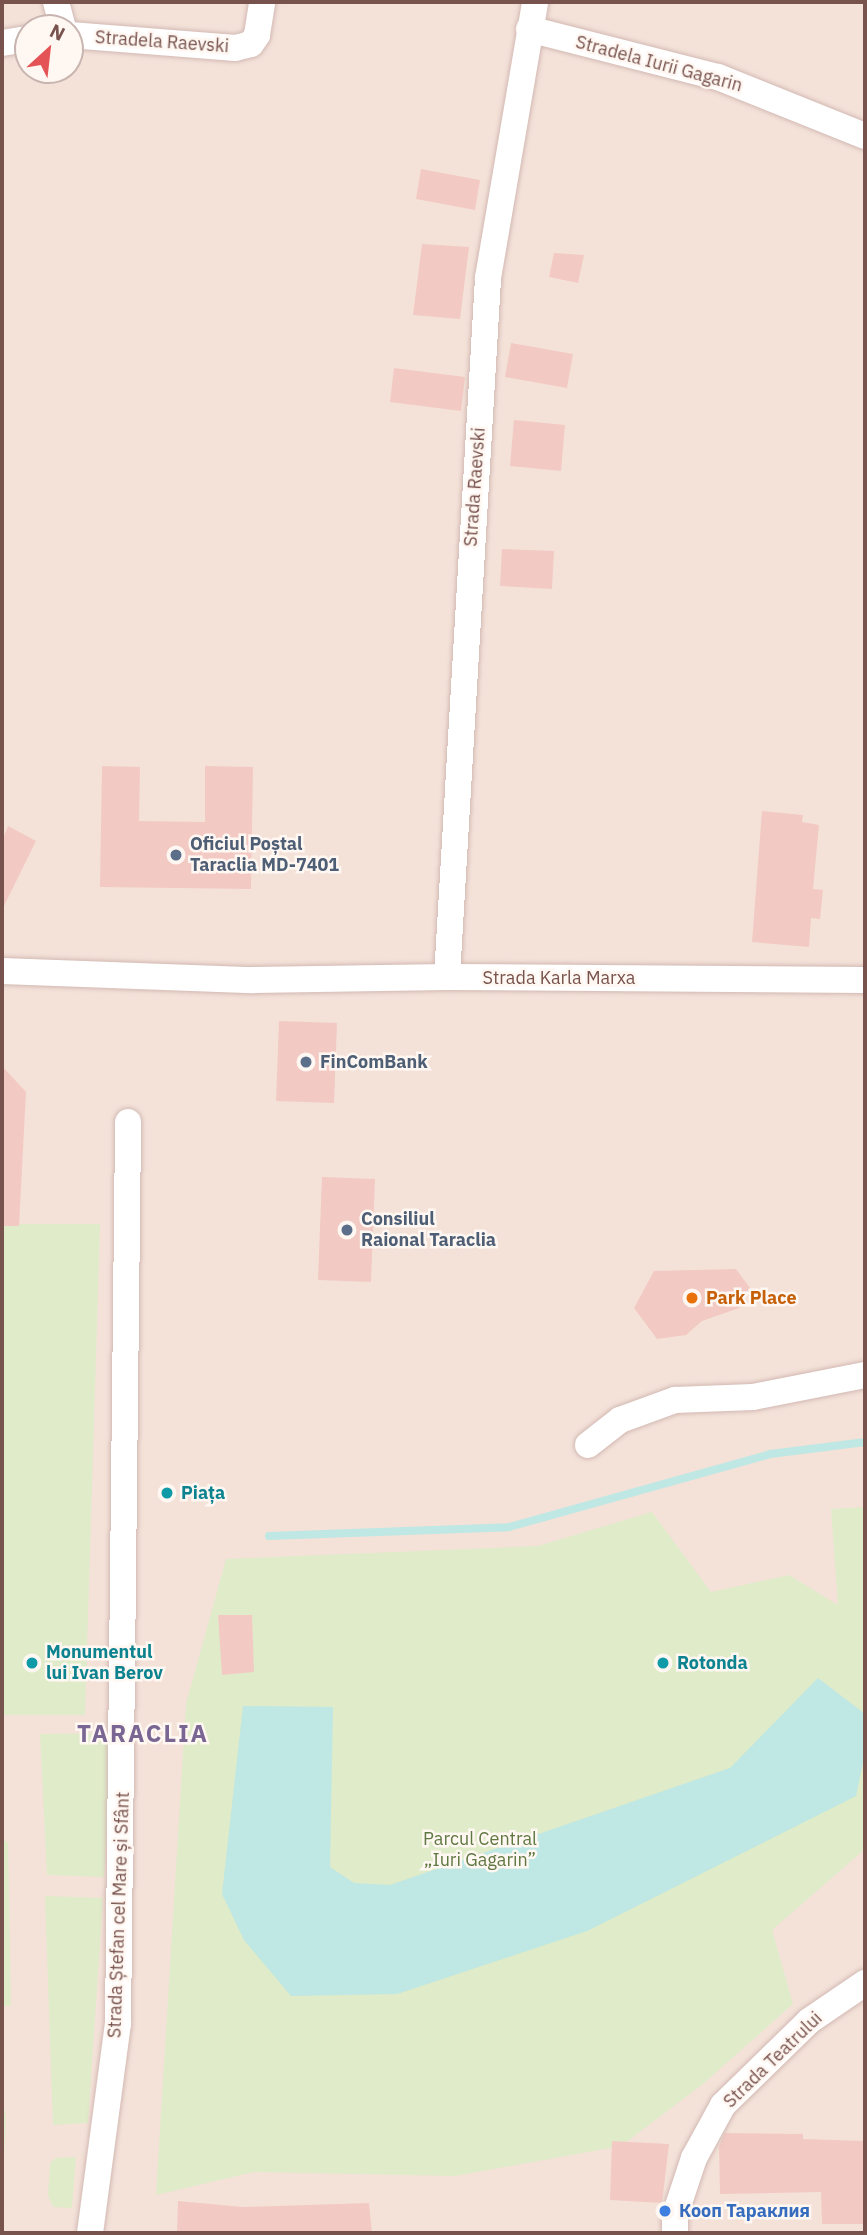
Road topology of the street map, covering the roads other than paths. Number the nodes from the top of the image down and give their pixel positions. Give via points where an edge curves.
1 (262, 2) edge
2 (535, 2) edge
3 (528, 29) junction
4 (84, 36) edge
5 (865, 136) edge
6 (2, 971) edge
7 (447, 977) junction
8 (865, 980) edge
9 (128, 1122) dead end
10 (865, 1375) edge
11 (588, 1445) dead end
12 (865, 1983) edge
13 (90, 2233) edge
14 (674, 2233) edge

1 - 4 street, Stradela Raevski via 257,35 251,44 235,48
2 - 3 street, Strada Raevski
3 - 5 street, Stradela Iurii Gagarin via 718,77
3 - 7 street, Strada Raevski via 488,278
6 - 7 street, Strada Karla Marxa via 253,981
7 - 8 street, Strada Karla Marxa
9 - 13 street, Strada Ștefan cel Mare și Sfânt via 118,2024
10 - 11 street via 753,1397 675,1400 620,1420
12 - 14 street, Strada Teatrului via 809,2021 723,2105 694,2158 675,2215

